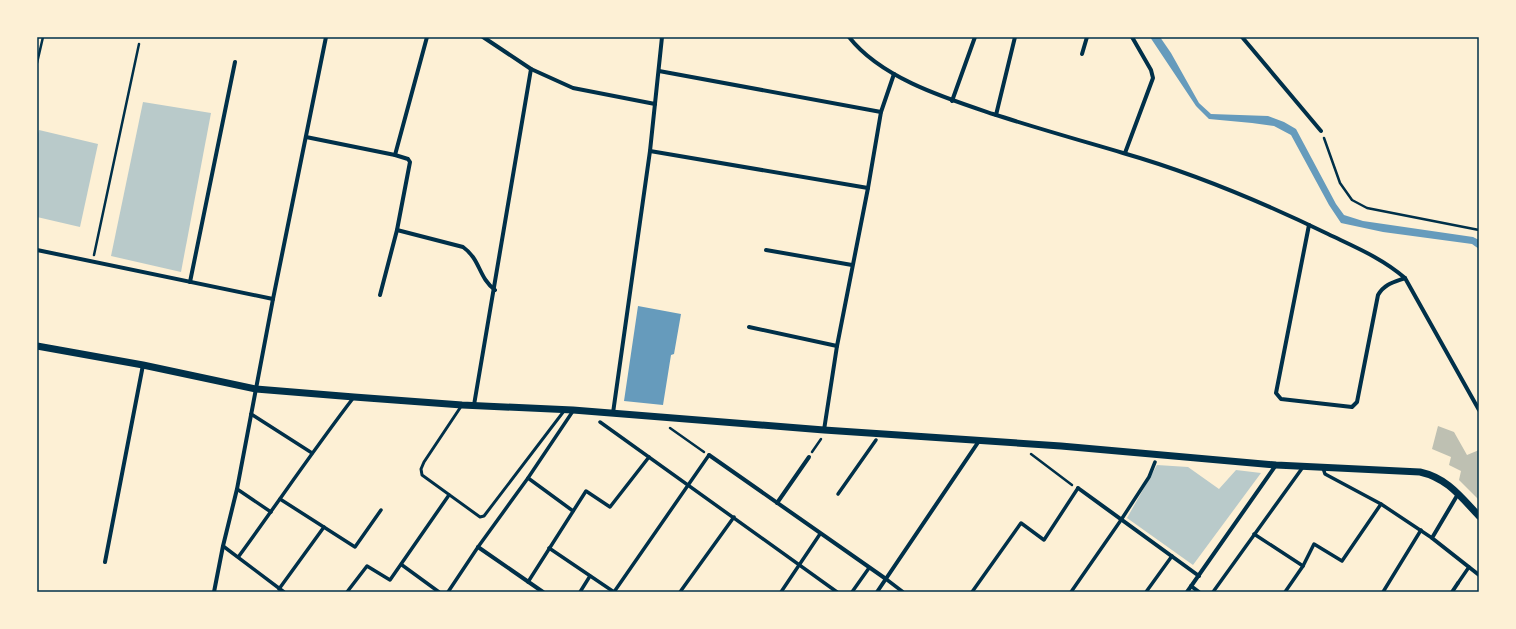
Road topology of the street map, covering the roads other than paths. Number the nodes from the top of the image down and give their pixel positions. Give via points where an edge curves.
1 (326, 37) edge
2 (427, 37) edge
3 (483, 37) edge
4 (662, 37) edge
5 (849, 37) edge
6 (975, 37) edge
7 (1015, 37) edge
8 (1087, 37) edge
9 (1132, 37) edge
10 (1242, 37) edge
11 (1082, 54) dead end
12 (235, 62) dead end
13 (531, 70) junction
14 (659, 71) junction
15 (894, 74) junction
16 (952, 101) junction
17 (656, 104) junction
18 (881, 112) junction
19 (996, 115) junction
20 (1321, 131) road end
21 (306, 137) junction
22 (650, 151) junction
23 (1125, 153) junction
24 (395, 155) junction
25 (868, 188) junction
26 (1309, 225) junction
27 (397, 230) junction
28 (37, 250) edge
29 (766, 250) dead end
30 (852, 265) junction
31 (1405, 278) junction
32 (190, 282) junction
33 (495, 290) junction
34 (380, 295) dead end
35 (273, 299) junction
36 (749, 327) dead end
37 (37, 346) edge
38 (837, 346) junction
39 (143, 365) junction
40 (256, 389) junction
41 (354, 397) junction
42 (462, 405) junction
43 (474, 405) junction
44 (565, 410) junction
45 (573, 410) junction
46 (1479, 410) edge
47 (251, 414) junction
48 (613, 414) junction
49 (600, 422) dead end
50 (824, 430) junction
51 (876, 440) dead end
52 (979, 441) junction
53 (312, 453) junction
54 (709, 456) joint
55 (649, 457) junction
56 (809, 457) road end
57 (1155, 462) dead end
58 (1276, 465) junction
59 (1304, 465) junction
60 (1323, 466) junction
61 (528, 478) junction
62 (689, 485) junction
63 (1078, 488) joint
64 (237, 489) junction
65 (838, 494) dead end
66 (1458, 494) junction
67 (449, 495) junction
68 (280, 499) junction
69 (777, 504) junction
70 (1381, 504) junction
71 (381, 510) dead end
72 (573, 511) junction
73 (271, 512) junction
74 (1479, 516) edge
75 (734, 517) junction
76 (1121, 520) junction
77 (324, 527) junction
78 (1420, 530) junction
79 (820, 534) junction
80 (1254, 534) junction
81 (1432, 538) junction
82 (223, 546) junction
83 (478, 547) junction
84 (549, 548) junction
85 (239, 556) junction
86 (1172, 556) junction
87 (105, 562) dead end
88 (799, 564) junction
89 (402, 565) junction
90 (1303, 566) junction
91 (1469, 567) junction
92 (869, 568) junction
93 (1479, 575) edge
94 (590, 576) junction
95 (1199, 576) junction
96 (886, 579) junction
97 (528, 582) junction
98 (1458, 583) joint
99 (1191, 586) junction
100 (279, 589) junction
101 (214, 592) edge
102 (284, 592) edge
103 (347, 592) edge
104 (439, 592) edge
105 (448, 592) edge
106 (543, 592) edge
107 (580, 592) edge
108 (680, 592) edge
109 (781, 592) edge
110 (837, 592) edge
111 (852, 592) edge
112 (877, 592) edge
113 (903, 592) edge
114 (972, 592) edge
115 (1071, 592) edge
116 (1146, 592) edge
117 (1187, 592) edge
118 (1199, 592) edge
119 (1213, 592) edge
120 (1285, 592) edge
121 (1383, 592) edge
122 (1452, 592) edge

1 - 21 street
2 - 24 street
3 - 13 street
4 - 14 street
5 - 15 street via 876,63
6 - 16 street
7 - 19 street
8 - 11 street
9 - 23 street via 1153,78
10 - 20 street
12 - 32 street
13 - 17 street via 573,88
13 - 33 street
14 - 17 street
14 - 18 street
15 - 16 street
15 - 18 street
16 - 19 street
17 - 22 street
18 - 25 street
19 - 23 street
21 - 24 street
21 - 35 street
22 - 25 street
22 - 48 street
23 - 26 street via 1216,185
24 - 27 street via 408,158 410,162
25 - 30 street
26 - 31 street via 1392,266
26 - 31 street via 1276,393 1281,399 1352,407 1355,405 1378,295 1386,285
27 - 33 street via 463,246 478,263 483,278
27 - 34 street
28 - 32 street
29 - 30 street
30 - 38 street
31 - 46 street
32 - 35 street
33 - 43 street
35 - 40 street
36 - 38 street
37 - 39 street
38 - 50 street
39 - 40 street
39 - 87 street
40 - 41 street
40 - 47 street
41 - 42 street
41 - 53 street
42 - 43 street
42 - 67 lane via 421,469 424,478
43 - 44 street
44 - 45 street
44 - 67 lane via 484,516 480,517
45 - 48 street
45 - 61 street
47 - 53 street
47 - 64 street
48 - 50 street
49 - 55 street
50 - 52 street
51 - 65 street
52 - 58 street
52 - 96 street
53 - 68 street
54 - 62 street
54 - 69 street
55 - 62 street
55 - 72 street via 610,507 586,490
56 - 69 street
57 - 76 street via 1149,477
58 - 59 street
58 - 95 street
59 - 60 street
59 - 80 street
60 - 66 street via 1420,472 1432,475
60 - 70 street via 1325,474
61 - 72 street
61 - 83 street
62 - 75 street
62 - 94 street via 614,592
63 - 76 street
63 - 114 street via 1044,540 1021,523
64 - 73 street
64 - 82 street
66 - 74 street
66 - 81 street
67 - 89 street
68 - 73 street
68 - 77 street
69 - 79 street
70 - 78 street
70 - 90 street via 1342,561 1314,544
71 - 77 street via 355,547
72 - 84 street
73 - 85 street
75 - 88 street
75 - 108 street
76 - 86 street
76 - 115 street
77 - 100 street
78 - 81 street
78 - 121 street
79 - 88 street
79 - 92 street
80 - 90 street
80 - 119 street
81 - 91 street
82 - 85 street
82 - 101 street
83 - 97 street
83 - 105 street
84 - 94 street
84 - 97 street
85 - 100 street
86 - 95 street
86 - 116 street
88 - 109 street
88 - 110 street
89 - 103 street via 390,580 367,566
89 - 104 street
90 - 120 street
91 - 93 street
91 - 98 street
92 - 96 street
92 - 111 street
94 - 107 street
95 - 99 street
96 - 112 street
96 - 113 street
97 - 106 street
98 - 122 street
99 - 117 street
99 - 118 street
100 - 102 street

